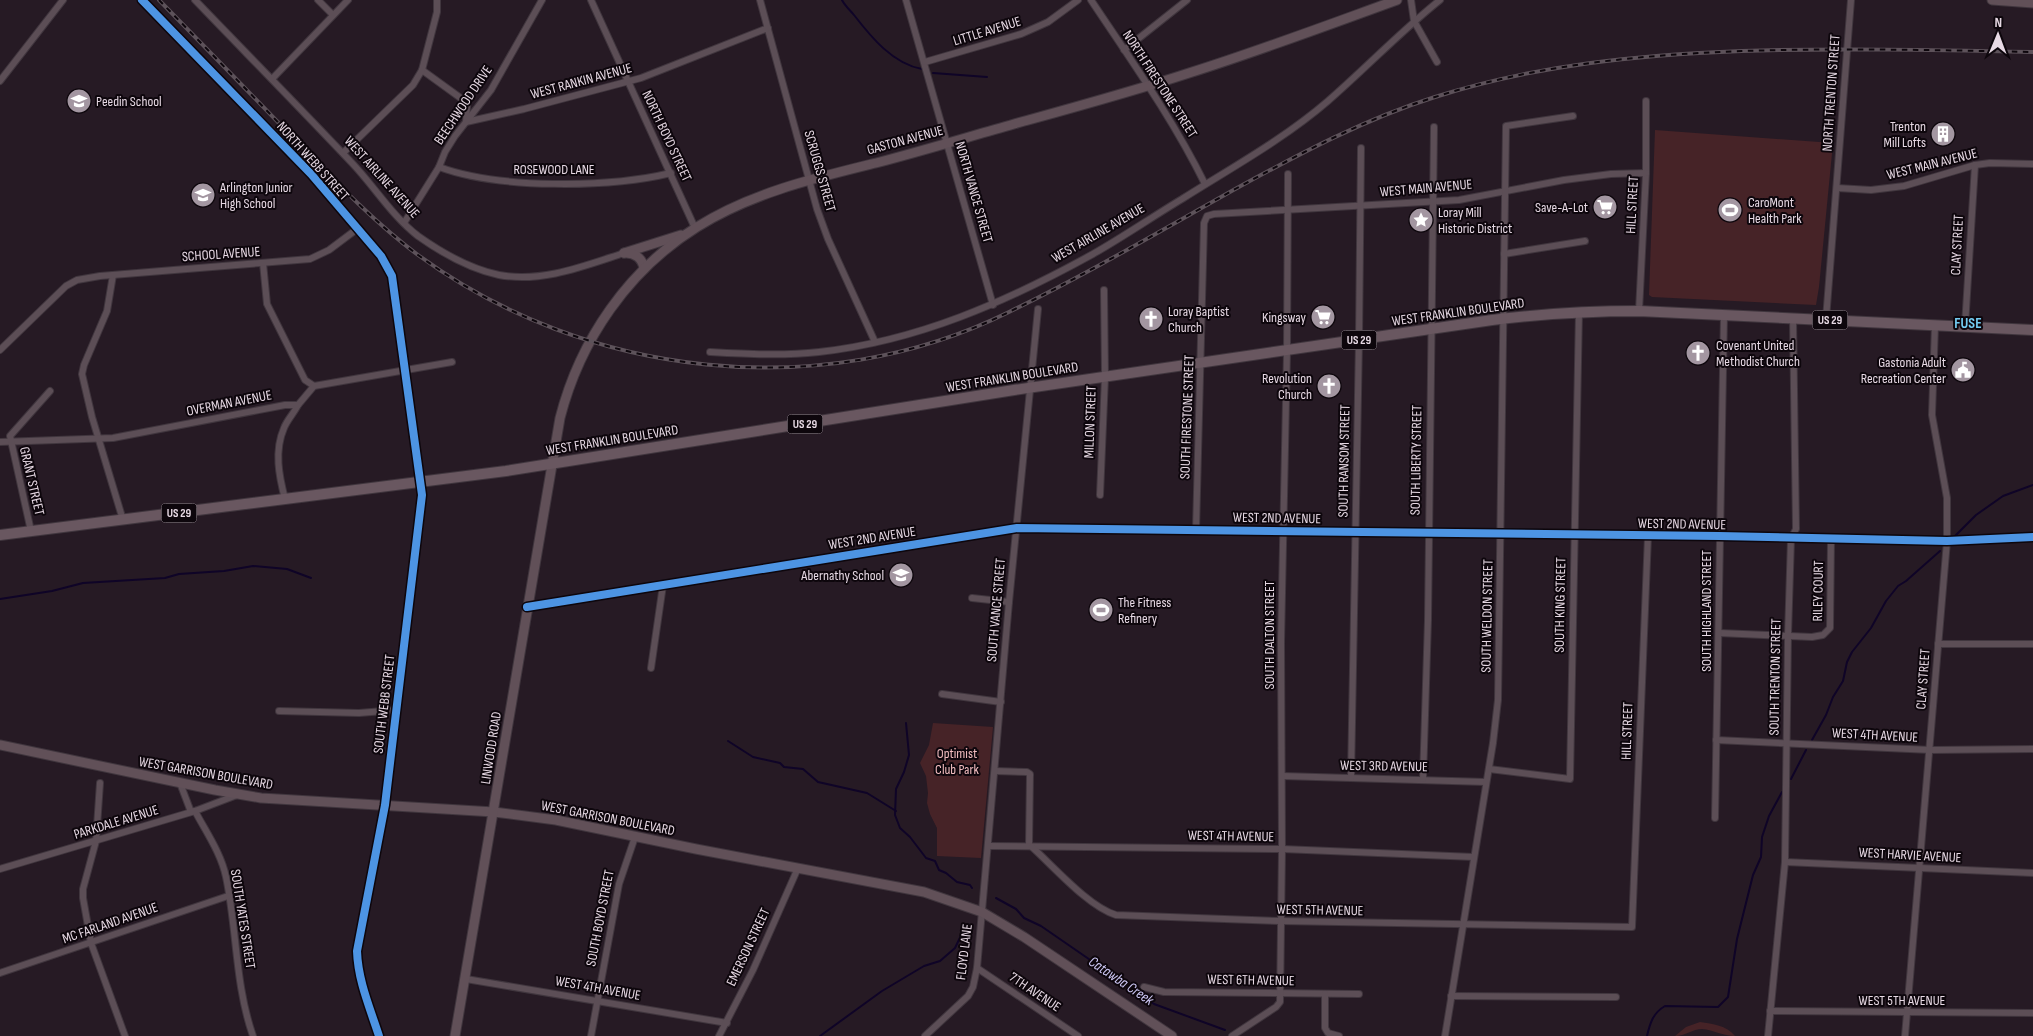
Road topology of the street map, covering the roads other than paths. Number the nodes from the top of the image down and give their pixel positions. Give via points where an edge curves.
1 (63, 0) edge
2 (142, 0) edge
3 (194, 0) edge
4 (318, 0) edge
5 (348, 0) edge
6 (436, 0) edge
7 (542, 0) edge
8 (591, 0) edge
9 (760, 0) edge
10 (906, 0) edge
11 (1078, 0) edge
12 (1091, 0) edge
13 (1187, 0) edge
14 (1398, 0) edge
15 (1411, 0) edge
16 (1440, 0) edge
17 (1850, 0) edge
18 (1992, 0) edge
19 (2033, 4) edge
20 (333, 15) junction
21 (1414, 21) junction
22 (768, 28) junction
23 (1124, 50) junction
24 (925, 62) junction
25 (1437, 62) dead end
26 (422, 70) junction
27 (272, 79) junction
28 (0, 81) edge
29 (627, 81) junction
30 (1149, 86) junction
31 (1646, 101) dead end
32 (1573, 116) dead end
33 (466, 122) junction
34 (1434, 127) dead end
35 (947, 143) junction
36 (1361, 148) dead end
37 (343, 153) junction
38 (2033, 164) edge
39 (1975, 165) junction
40 (439, 167) junction
41 (671, 173) junction
42 (1646, 173) junction
43 (1288, 174) dead end
44 (810, 181) junction
45 (1205, 184) junction
46 (1838, 188) junction
47 (1505, 192) junction
48 (1433, 202) junction
49 (1360, 206) junction
50 (1288, 209) junction
51 (1207, 216) joint
52 (404, 223) junction
53 (357, 229) junction
54 (692, 230) junction
55 (1585, 241) dead end
56 (637, 248) junction
57 (624, 252) junction
58 (1504, 254) junction
59 (657, 257) junction
60 (263, 263) junction
61 (644, 270) junction
62 (113, 275) junction
63 (1104, 290) dead end
64 (993, 305) junction
65 (1038, 309) dead end
66 (1580, 311) junction
67 (1639, 311) junction
68 (1724, 314) junction
69 (1794, 318) junction
70 (1504, 319) junction
71 (1826, 320) junction
72 (1935, 325) junction
73 (1965, 326) junction
74 (1431, 330) junction
75 (2033, 330) edge
76 (1359, 340) junction
77 (876, 342) junction
78 (0, 350) edge
79 (1287, 351) junction
80 (710, 352) dead end
81 (452, 362) dead end
82 (1202, 363) junction
83 (406, 371) junction
84 (1105, 377) junction
85 (314, 386) junction
86 (1030, 388) junction
87 (50, 391) dead end
88 (298, 404) junction
89 (99, 440) junction
90 (0, 442) edge
91 (10, 442) junction
92 (551, 464) junction
93 (421, 482) junction
94 (1100, 494) dead end
95 (285, 499) junction
96 (123, 520) junction
97 (1017, 528) junction
98 (1196, 530) junction
99 (31, 531) junction
100 (1282, 531) junction
101 (1355, 532) junction
102 (1428, 533) junction
103 (1500, 534) junction
104 (0, 535) edge
105 (1574, 535) junction
106 (1648, 536) junction
107 (1719, 536) junction
108 (2033, 537) edge
109 (1791, 539) junction
110 (1831, 539) junction
111 (1947, 541) junction
112 (663, 585) junction
113 (972, 598) dead end
114 (1009, 602) junction
115 (527, 607) junction
116 (1719, 633) junction
117 (1788, 635) junction
118 (1938, 644) junction
119 (2033, 644) edge
120 (651, 668) dead end
121 (942, 694) dead end
122 (1001, 702) junction
123 (396, 710) junction
124 (278, 711) dead end
125 (1716, 740) junction
126 (1787, 744) junction
127 (0, 745) edge
128 (2033, 749) edge
129 (1931, 750) junction
130 (1489, 769) junction
131 (995, 771) junction
132 (1282, 776) junction
133 (1351, 778) junction
134 (1423, 779) junction
135 (1486, 782) junction
136 (100, 783) dead end
137 (180, 783) junction
138 (238, 794) junction
139 (385, 805) junction
140 (193, 811) junction
141 (494, 812) junction
142 (1715, 818) dead end
143 (635, 837) junction
144 (96, 841) junction
145 (988, 846) junction
146 (1030, 846) junction
147 (1282, 849) junction
148 (1474, 857) junction
149 (1785, 862) junction
150 (798, 868) junction
151 (1920, 868) junction
152 (0, 869) edge
153 (2033, 873) edge
154 (228, 896) junction
155 (982, 912) junction
156 (1280, 921) junction
157 (1464, 925) junction
158 (1632, 927) joint
159 (91, 943) junction
160 (977, 968) junction
161 (0, 973) edge
162 (466, 979) junction
163 (1144, 987) dead end
164 (1280, 993) junction
165 (1325, 994) junction
166 (1359, 994) dead end
167 (1451, 996) junction
168 (1616, 997) dead end
169 (597, 1000) junction
170 (1770, 1011) junction
171 (1908, 1012) junction
172 (2033, 1013) edge
173 (726, 1023) junction
174 (126, 1036) edge
175 (253, 1036) edge
176 (379, 1036) edge
177 (456, 1036) edge
178 (591, 1036) edge
179 (719, 1036) edge
180 (925, 1036) edge
181 (1078, 1036) edge
182 (1172, 1036) edge
183 (1232, 1036) edge
184 (1339, 1036) edge
185 (1444, 1036) edge
186 (1768, 1036) edge
187 (1906, 1036) edge

1 - 28 street
2 - 53 street, NORTH WEBB STREET via 310,174
3 - 27 street, WEST AIRLINE AVENUE
4 - 20 street
5 - 20 street
6 - 26 street via 437,12
7 - 33 street, BEECHWOOD DRIVE via 490,90
8 - 29 street, NORTH BOYD STREET
9 - 22 street, SCRUGGS STREET
10 - 24 street, NORTH VANCE STREET
11 - 24 street, LITTLE AVENUE via 1048,22 1021,34
12 - 23 street, NORTH FIRESTONE STREET
13 - 23 street
14 - 30 main road, GASTON AVENUE
15 - 21 street
16 - 21 street, WEST AIRLINE AVENUE
17 - 46 street, NORTH TRENTON STREET
18 - 19 main road
20 - 27 street
21 - 25 street
21 - 45 street, WEST AIRLINE AVENUE via 1294,128
22 - 29 street, WEST RANKIN AVENUE
22 - 44 street, SCRUGGS STREET
23 - 30 street, NORTH FIRESTONE STREET
24 - 35 street, NORTH VANCE STREET
26 - 33 street via 462,99 467,106
26 - 37 street via 401,99
27 - 37 street, WEST AIRLINE AVENUE
29 - 33 street, WEST RANKIN AVENUE
29 - 41 street, NORTH BOYD STREET
30 - 35 main road, GASTON AVENUE
30 - 45 street, NORTH FIRESTONE STREET
31 - 42 street, HILL STREET
32 - 47 street, SOUTH WELDON STREET via 1506,126
33 - 40 street, BEECHWOOD DRIVE via 445,152
34 - 48 street, SOUTH LIBERTY STREET
35 - 44 main road, GASTON AVENUE
35 - 64 street, NORTH VANCE STREET
36 - 49 street, SOUTH RANSOM STREET
37 - 52 street, WEST AIRLINE AVENUE
38 - 39 street, WEST MAIN AVENUE
39 - 46 street, WEST MAIN AVENUE via 1904,186 1871,190
39 - 73 street, CLAY STREET
40 - 41 street, ROSEWOOD LANE via 476,178 554,183 642,178
40 - 52 street, BEECHWOOD DRIVE
41 - 54 street, NORTH BOYD STREET
42 - 47 street, WEST MAIN AVENUE via 1591,176
42 - 67 street, HILL STREET
43 - 50 street, SOUTH DALTON STREET
44 - 54 main road, GASTON AVENUE via 732,207
44 - 77 street, SCRUGGS STREET via 828,239
45 - 64 street, WEST AIRLINE AVENUE via 1094,254
46 - 71 street
47 - 48 street, WEST MAIN AVENUE
47 - 58 street, SOUTH WELDON STREET
48 - 49 street, WEST MAIN AVENUE
48 - 74 street, SOUTH LIBERTY STREET
49 - 50 street, WEST MAIN AVENUE
49 - 76 street, SOUTH RANSOM STREET
50 - 51 street, WEST MAIN AVENUE
50 - 79 street, SOUTH DALTON STREET
51 - 82 street, SOUTH FIRESTONE STREET via 1204,223
52 - 57 street, WEST AIRLINE AVENUE via 454,258 479,270 516,277 559,273
53 - 60 street, SCHOOL AVENUE via 329,250 310,259
53 - 83 street, NORTH WEBB STREET via 381,256 392,276
54 - 56 main road
54 - 59 main road, GASTON AVENUE
55 - 58 street
56 - 57 main road
56 - 59 main road
57 - 61 main road via 638,257
58 - 70 street, SOUTH WELDON STREET
59 - 61 main road, GASTON AVENUE
60 - 62 street, SCHOOL AVENUE
60 - 85 street via 269,308 305,380
61 - 92 main road, GASTON AVENUE via 604,317 575,370 560,418
62 - 78 street, SCHOOL AVENUE via 77,280 58,293
62 - 89 street via 107,311 82,374
63 - 84 street, MILLON STREET
64 - 77 street, WEST AIRLINE AVENUE via 962,318
65 - 86 street, SOUTH VANCE STREET
66 - 67 main road, WEST FRANKLIN BOULEVARD / US 29
66 - 70 main road, WEST FRANKLIN BOULEVARD / US 29
66 - 105 street, SOUTH KING STREET
67 - 68 main road, WEST FRANKLIN BOULEVARD / US 29
68 - 69 main road, WEST FRANKLIN BOULEVARD / US 29
68 - 107 street, SOUTH HIGHLAND STREET
69 - 71 main road, WEST FRANKLIN BOULEVARD / US 29
69 - 109 street, SOUTH TRENTON STREET via 1796,529
70 - 74 main road, WEST FRANKLIN BOULEVARD / US 29
70 - 103 street, SOUTH WELDON STREET
71 - 72 main road, WEST FRANKLIN BOULEVARD / US 29
72 - 73 main road, WEST FRANKLIN BOULEVARD / US 29
72 - 111 street, CLAY STREET via 1932,415 1947,498
73 - 75 main road, WEST FRANKLIN BOULEVARD / US 29
74 - 76 main road, WEST FRANKLIN BOULEVARD / US 29
74 - 102 street, SOUTH LIBERTY STREET
76 - 79 main road, WEST FRANKLIN BOULEVARD / US 29
76 - 101 street, SOUTH RANSOM STREET
77 - 80 street, WEST AIRLINE AVENUE via 804,353
79 - 82 main road, WEST FRANKLIN BOULEVARD / US 29
79 - 100 street, SOUTH DALTON STREET
81 - 83 street
82 - 84 main road, WEST FRANKLIN BOULEVARD / US 29
82 - 98 street, SOUTH FIRESTONE STREET
83 - 85 street
83 - 93 street, SOUTH WEBB STREET
84 - 86 main road, WEST FRANKLIN BOULEVARD / US 29
84 - 94 street, MILLON STREET
85 - 88 street
86 - 92 main road, WEST FRANKLIN BOULEVARD / US 29
86 - 97 street, SOUTH VANCE STREET
87 - 91 street, GRANT STREET via 13,430
88 - 89 street, OVERMAN AVENUE
88 - 95 street via 284,428 278,452 280,483
89 - 91 street, OVERMAN AVENUE
89 - 96 street
90 - 91 street, OVERMAN AVENUE
91 - 99 street, GRANT STREET
92 - 93 main road, WEST FRANKLIN BOULEVARD / US 29
92 - 115 main road, LINWOOD ROAD
93 - 95 main road, WEST FRANKLIN BOULEVARD / US 29
93 - 123 street, SOUTH WEBB STREET
95 - 96 main road, WEST FRANKLIN BOULEVARD / US 29
96 - 99 main road, WEST FRANKLIN BOULEVARD / US 29
97 - 98 street, WEST 2ND AVENUE
97 - 112 street, WEST 2ND AVENUE
97 - 114 street, SOUTH VANCE STREET
98 - 100 street, WEST 2ND AVENUE
99 - 104 main road, WEST FRANKLIN BOULEVARD / US 29
100 - 101 street, WEST 2ND AVENUE
100 - 132 street, SOUTH DALTON STREET
101 - 102 street, WEST 2ND AVENUE
101 - 133 street, SOUTH RANSOM STREET
102 - 103 street, WEST 2ND AVENUE
102 - 134 street, SOUTH LIBERTY STREET
103 - 105 street, WEST 2ND AVENUE
103 - 130 street, SOUTH WELDON STREET via 1498,700
105 - 106 street, WEST 2ND AVENUE
105 - 130 street, SOUTH KING STREET via 1570,779
106 - 107 street, WEST 2ND AVENUE
106 - 158 street, HILL STREET
107 - 109 street, WEST 2ND AVENUE
107 - 116 street, SOUTH HIGHLAND STREET
108 - 111 street, WEST 2ND AVENUE
109 - 110 street, WEST 2ND AVENUE
109 - 117 street, SOUTH TRENTON STREET
110 - 111 street, WEST 2ND AVENUE
110 - 117 street, RILEY COURT via 1830,628 1823,635
111 - 118 street, CLAY STREET
112 - 115 street, WEST 2ND AVENUE
112 - 120 street
113 - 114 street
114 - 122 street, SOUTH VANCE STREET
115 - 141 main road, LINWOOD ROAD
116 - 117 street
116 - 125 street, SOUTH HIGHLAND STREET
117 - 126 street, SOUTH TRENTON STREET
118 - 119 street
118 - 129 street, CLAY STREET
121 - 122 street
122 - 131 street, SOUTH VANCE STREET
123 - 124 street via 359,713
123 - 139 street, SOUTH WEBB STREET
125 - 126 street, WEST 4TH AVENUE
125 - 142 street, SOUTH HIGHLAND STREET
126 - 129 street, WEST 4TH AVENUE
126 - 149 street, SOUTH TRENTON STREET
127 - 137 main road, WEST GARRISON BOULEVARD
128 - 129 street, WEST 4TH AVENUE
129 - 151 street, CLAY STREET
130 - 135 street, SOUTH WELDON STREET
131 - 145 street, SOUTH VANCE STREET
131 - 146 street via 1029,772
132 - 133 street, WEST 3RD AVENUE
132 - 147 street, SOUTH DALTON STREET
133 - 134 street, WEST 3RD AVENUE
134 - 135 street, WEST 3RD AVENUE
135 - 148 street, SOUTH WELDON STREET
136 - 144 street
137 - 138 main road, WEST GARRISON BOULEVARD
137 - 140 street, SOUTH YATES STREET
138 - 139 main road, WEST GARRISON BOULEVARD
138 - 140 street, PARKDALE AVENUE
139 - 141 main road, WEST GARRISON BOULEVARD
139 - 176 street, SOUTH WEBB STREET via 357,951 363,988
140 - 144 street, PARKDALE AVENUE
140 - 154 street, SOUTH YATES STREET via 221,862
141 - 143 main road, WEST GARRISON BOULEVARD via 556,820
141 - 162 main road, LINWOOD ROAD
143 - 150 main road, WEST GARRISON BOULEVARD
143 - 169 street, SOUTH BOYD STREET via 619,884
144 - 152 street, PARKDALE AVENUE
144 - 159 street via 82,889
145 - 146 street, WEST 4TH AVENUE
145 - 155 street, SOUTH VANCE STREET
146 - 147 street, WEST 4TH AVENUE
146 - 156 street, WEST 5TH AVENUE via 1089,899 1110,913
147 - 148 street, WEST 4TH AVENUE
147 - 156 street, SOUTH DALTON STREET
148 - 157 street, SOUTH WELDON STREET
149 - 151 street, WEST HARVIE AVENUE
149 - 170 street, SOUTH TRENTON STREET
150 - 155 main road, WEST GARRISON BOULEVARD via 924,892
150 - 173 street, EMERSON STREET
151 - 153 street, WEST HARVIE AVENUE
151 - 171 street, CLAY STREET
154 - 159 street, MC FARLAND AVENUE
154 - 175 street, SOUTH YATES STREET via 242,996
155 - 160 street, FLOYD LANE
155 - 182 main road, WEST GARRISON BOULEVARD
156 - 157 street, WEST 5TH AVENUE
156 - 164 street, SOUTH DALTON STREET
157 - 158 street, WEST 5TH AVENUE
157 - 167 street, SOUTH WELDON STREET
159 - 161 street, MC FARLAND AVENUE
159 - 174 street
160 - 180 street, FLOYD LANE via 968,996
160 - 181 street, 7TH AVENUE
162 - 169 street, WEST 4TH AVENUE
162 - 177 main road, LINWOOD ROAD
163 - 164 street, WEST 6TH AVENUE via 1164,992
164 - 165 street, WEST 6TH AVENUE
164 - 183 street via 1276,1007
165 - 166 street, WEST 6TH AVENUE
165 - 184 street via 1326,1031
167 - 168 street
167 - 185 street, SOUTH WELDON STREET
169 - 173 street, WEST 4TH AVENUE
169 - 178 street, SOUTH BOYD STREET
170 - 171 street, WEST 5TH AVENUE
170 - 186 street, SOUTH TRENTON STREET
171 - 172 street, WEST 5TH AVENUE
171 - 187 street, CLAY STREET
173 - 179 street, EMERSON STREET

